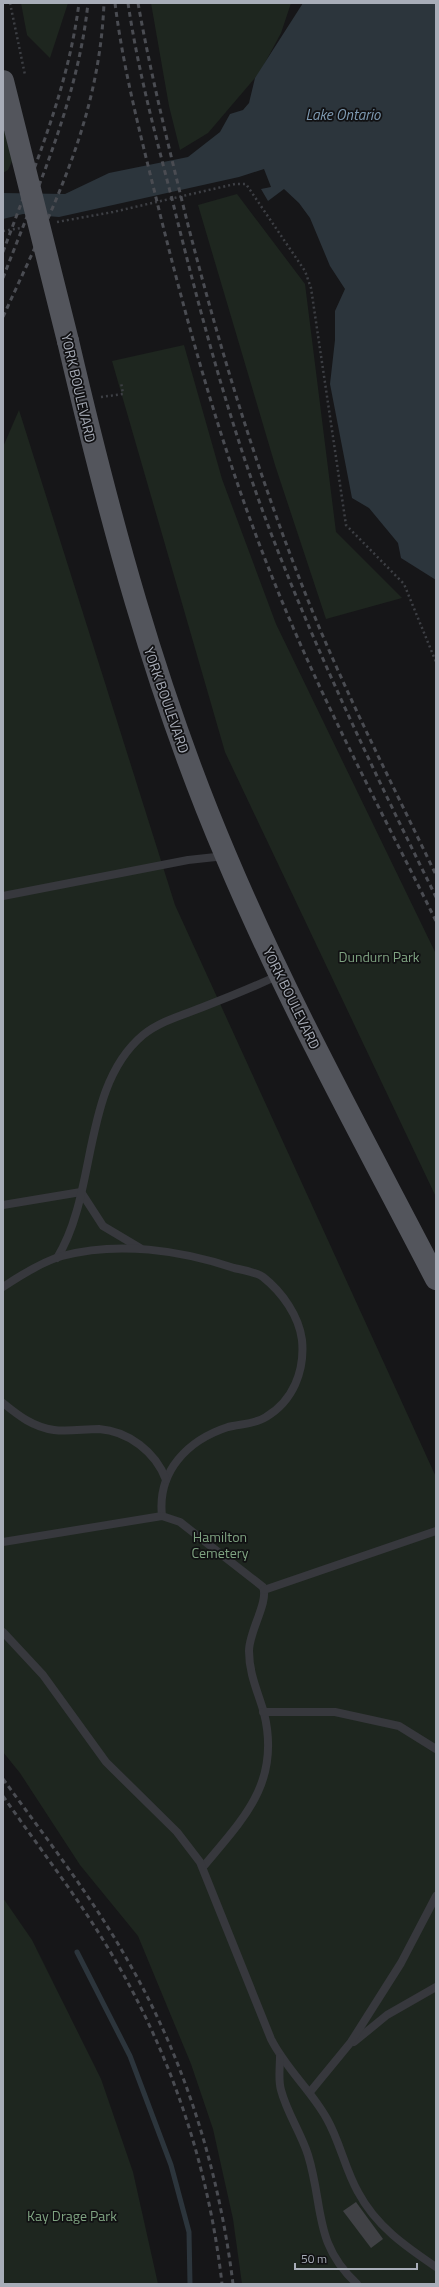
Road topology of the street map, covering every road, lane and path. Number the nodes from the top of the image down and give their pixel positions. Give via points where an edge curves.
1 (10, 3) edge
2 (25, 75) dead end
3 (3, 80) edge
4 (113, 212) dead end
5 (121, 382) dead end
6 (103, 397) dead end
7 (436, 662) edge
8 (226, 856) junction
9 (3, 896) edge
10 (280, 975) junction
11 (81, 1192) junction
12 (3, 1204) edge
13 (144, 1249) junction
14 (57, 1258) junction
15 (436, 1279) edge
16 (3, 1287) edge
17 (3, 1404) edge
18 (166, 1480) junction
19 (162, 1516) junction
20 (436, 1531) edge
21 (3, 1542) edge
22 (264, 1590) junction
23 (3, 1632) edge
24 (263, 1712) junction
25 (436, 1749) edge
26 (203, 1866) junction
27 (436, 1896) edge
28 (436, 1987) edge
29 (346, 2048) junction
30 (280, 2057) junction
31 (310, 2092) junction
32 (436, 2267) edge
33 (357, 2284) edge

1 - 2 path
3 - 8 main road, YORK BOULEVARD, bridge via 106,500 148,646 194,778
4 - 7 path via 242,183 249,188 305,271 311,288 346,525 404,584
5 - 6 path via 123,394
8 - 9 lane via 188,860
8 - 10 main road, YORK BOULEVARD
10 - 11 lane via 160,1024 143,1035 122,1057 108,1084
10 - 15 main road, YORK BOULEVARD
11 - 12 lane
11 - 13 lane via 103,1226 134,1246
11 - 14 lane via 74,1223
13 - 14 lane via 102,1249
13 - 18 lane via 200,1256 262,1276 290,1306 302,1339 300,1374 285,1404 265,1418 228,1427 204,1438 176,1459
14 - 16 lane
17 - 18 lane via 28,1423 54,1430 100,1430 120,1433 146,1449 164,1473
18 - 19 lane
19 - 21 lane
19 - 22 lane via 180,1522
20 - 22 lane
22 - 24 lane via 265,1600 254,1625 249,1650 251,1675
23 - 26 lane via 43,1675 106,1762 177,1832
24 - 25 lane via 335,1712 399,1726
24 - 26 lane via 268,1752 260,1791 245,1817
26 - 30 lane
27 - 29 lane via 401,1963
28 - 29 lane via 387,2015
29 - 31 lane
30 - 31 lane
30 - 33 lane via 280,2089 308,2155 323,2231 331,2252
31 - 32 lane via 328,2120 358,2192 374,2218 396,2240

